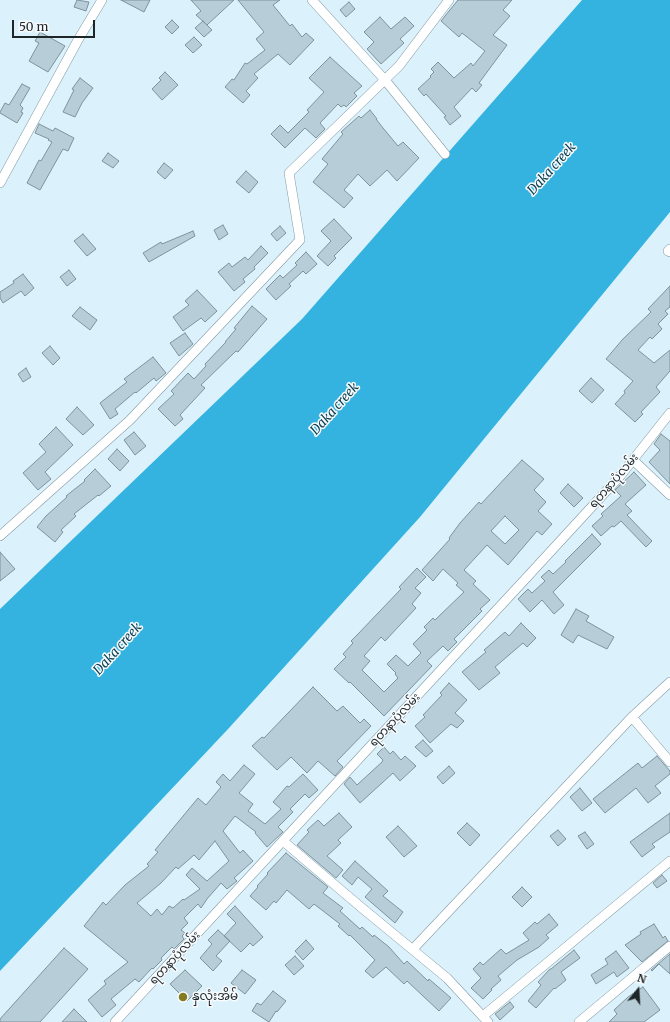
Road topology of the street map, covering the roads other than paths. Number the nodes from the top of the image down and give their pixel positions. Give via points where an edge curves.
1 (102, 0) edge
2 (312, 0) edge
3 (448, 0) edge
4 (385, 80) junction
5 (445, 154) dead end
6 (0, 183) edge
7 (670, 413) edge
8 (633, 460) junction
9 (670, 495) edge
10 (0, 536) edge
11 (670, 682) edge
12 (632, 717) junction
13 (670, 762) edge
14 (283, 841) junction
15 (670, 860) edge
16 (670, 946) edge
17 (413, 949) junction
18 (486, 1019) edge
19 (115, 1022) edge
20 (579, 1022) edge

1 - 6 street
2 - 4 street
3 - 4 street via 399,66
4 - 5 street
4 - 10 street via 289,173 300,240 130,420
7 - 8 street, ရတနာပုံလမ်း
8 - 9 street
8 - 14 street, ရတနာပုံလမ်း
11 - 12 street
12 - 13 street
12 - 17 street
14 - 17 street
14 - 19 street, ရတနာပုံလမ်း
15 - 18 street
16 - 20 street
17 - 18 street via 447,978

